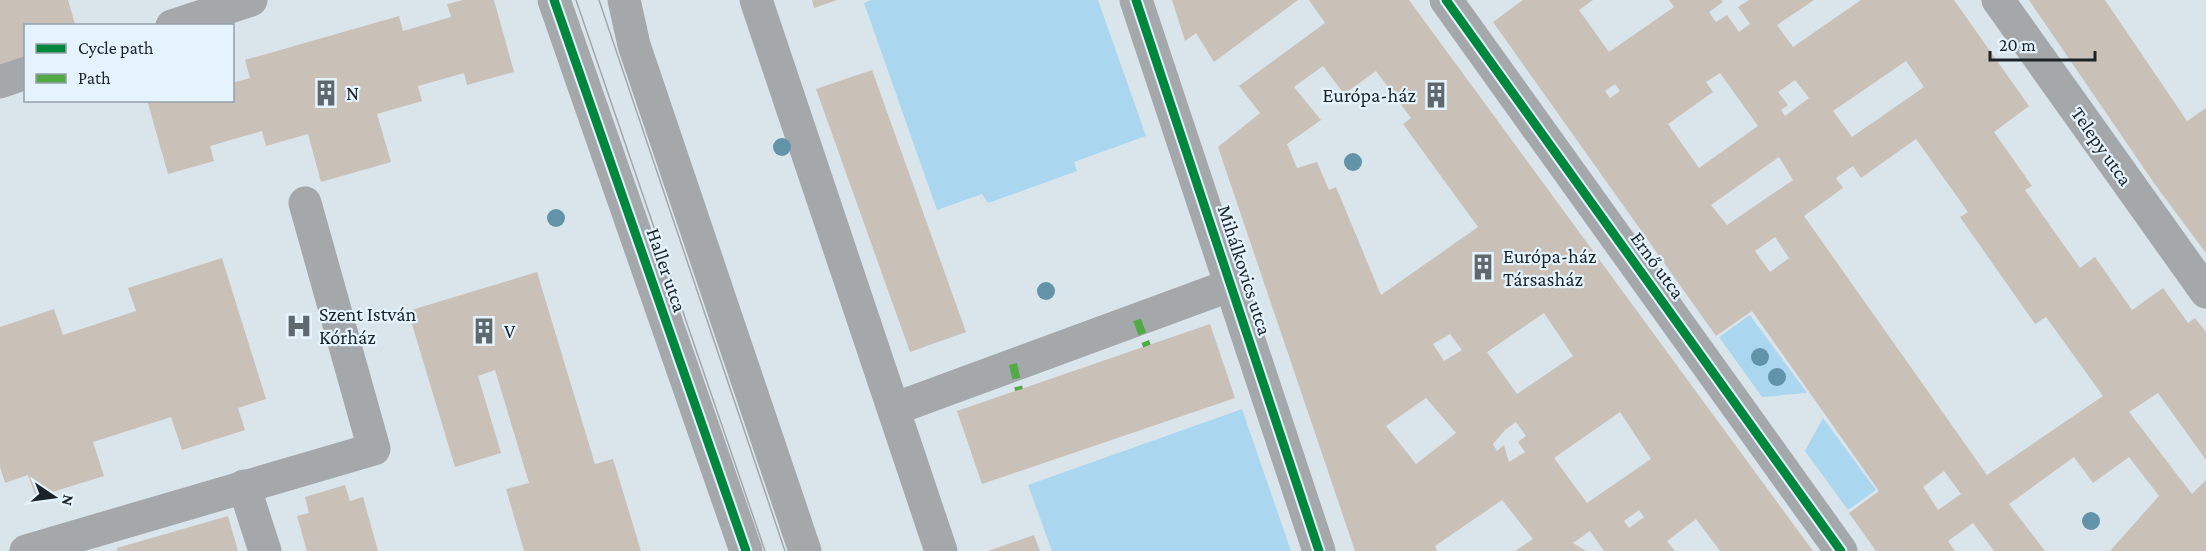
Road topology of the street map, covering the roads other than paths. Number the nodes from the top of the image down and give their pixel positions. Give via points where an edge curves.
1 (251, 0) edge
2 (554, 0) edge
3 (624, 0) edge
4 (756, 0) edge
5 (1136, 0) edge
6 (1446, 0) edge
7 (1998, 0) edge
8 (178, 24) edge
9 (24, 74) edge
10 (0, 81) edge
11 (305, 203) dead end
12 (1231, 285) junction
13 (2206, 292) edge
14 (894, 409) junction
15 (244, 486) junction
16 (27, 551) edge
17 (265, 551) edge
18 (746, 551) edge
19 (805, 551) edge
20 (941, 551) edge
21 (1319, 551) edge
22 (1841, 551) edge

1 - 8 street
2 - 18 street, Haller utca
3 - 19 street, Haller utca via 633,45
4 - 14 street
5 - 12 street, Mihálkovics utca
6 - 22 street, Ernő utca
7 - 13 street, Telepy utca
9 - 10 street
11 - 15 street via 374,449
12 - 14 street
12 - 21 street, Mihálkovics utca
14 - 20 street
15 - 16 street
15 - 17 street

